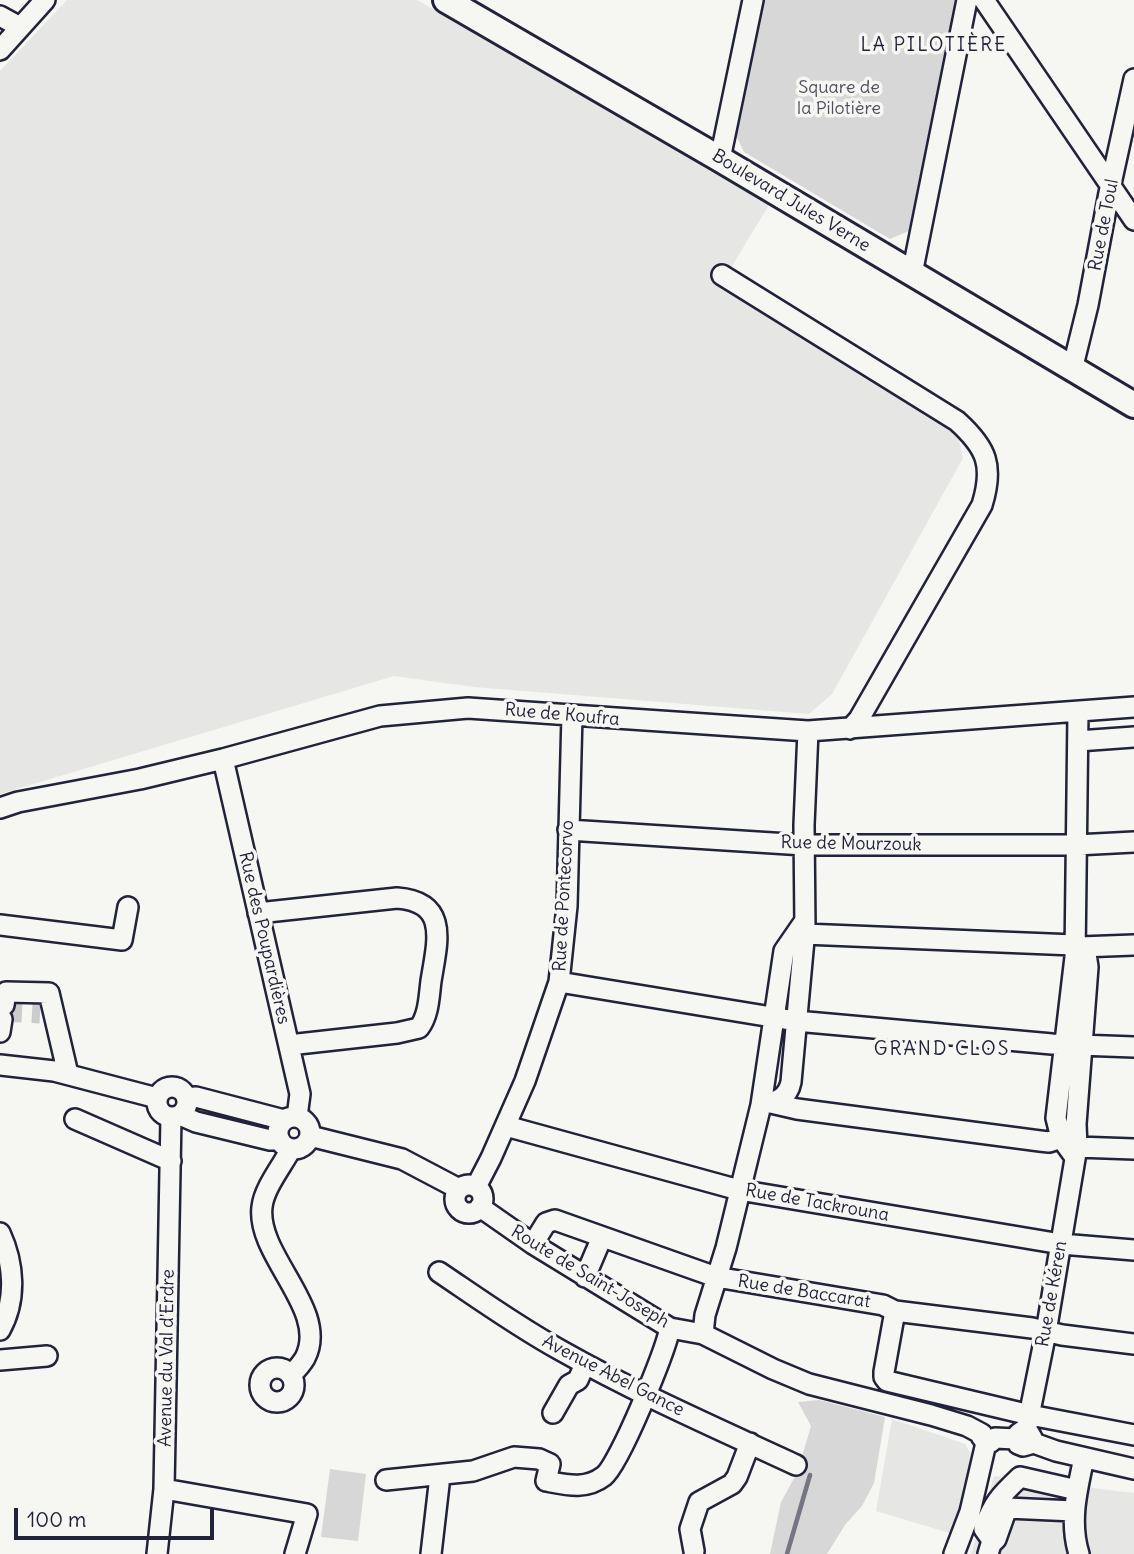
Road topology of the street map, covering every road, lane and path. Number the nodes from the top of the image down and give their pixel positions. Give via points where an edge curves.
1 (37, 0) edge
2 (45, 0) edge
3 (446, 0) edge
4 (752, 0) edge
5 (967, 0) edge
6 (984, 0) edge
7 (0, 16) edge
8 (8, 37) edge
9 (1134, 79) edge
10 (720, 159) junction
11 (1111, 185) junction
12 (1134, 220) edge
13 (912, 274) junction
14 (722, 275) dead end
15 (1072, 370) junction
16 (1134, 405) edge
17 (1134, 707) edge
18 (1078, 712) junction
19 (572, 715) junction
20 (850, 729) junction
21 (808, 732) junction
22 (1134, 737) edge
23 (1077, 741) junction
24 (223, 759) junction
25 (0, 808) edge
26 (568, 830) junction
27 (1134, 842) edge
28 (804, 845) junction
29 (1076, 845) junction
30 (128, 906) dead end
31 (258, 913) junction
32 (0, 925) edge
33 (804, 928) junction
34 (1134, 945) edge
35 (1077, 946) junction
36 (559, 982) junction
37 (5, 1016) edge
38 (775, 1017) junction
39 (796, 1021) junction
40 (289, 1045) junction
41 (1074, 1046) junction
42 (1134, 1047) edge
43 (0, 1065) edge
44 (68, 1074) junction
45 (157, 1098) junction
46 (766, 1104) junction
47 (180, 1110) junction
48 (290, 1118) junction
49 (75, 1119) dead end
50 (506, 1126) junction
51 (310, 1136) junction
52 (285, 1145) junction
53 (1071, 1147) junction
54 (1134, 1149) edge
55 (171, 1161) junction
56 (467, 1188) junction
57 (739, 1190) junction
58 (0, 1233) edge
59 (602, 1237) junction
60 (533, 1244) junction
61 (1061, 1244) junction
62 (1134, 1250) edge
63 (439, 1272) dead end
64 (585, 1276) junction
65 (716, 1278) junction
66 (895, 1311) junction
67 (670, 1328) junction
68 (0, 1330) edge
69 (1046, 1332) junction
70 (702, 1334) junction
71 (1134, 1344) edge
72 (47, 1356) dead end
73 (0, 1360) edge
74 (585, 1364) junction
75 (291, 1375) dead end
76 (645, 1394) junction
77 (553, 1413) dead end
78 (1026, 1432) junction
79 (1134, 1434) edge
80 (987, 1438) junction
81 (750, 1443) junction
82 (1084, 1458) junction
83 (796, 1465) dead end
84 (1134, 1469) edge
85 (440, 1476) junction
86 (386, 1480) dead end
87 (1047, 1483) junction
88 (164, 1489) junction
89 (1077, 1490) junction
90 (1023, 1509) junction
91 (1074, 1511) junction
92 (992, 1547) edge
93 (694, 1551) dead end
94 (158, 1554) edge
95 (295, 1554) edge
96 (431, 1554) edge
97 (954, 1554) edge
98 (1079, 1554) edge

1 - 8 street
2 - 8 street
3 - 10 main road, Boulevard Jules Verne
4 - 10 street
5 - 13 street
6 - 11 street
7 - 8 street
9 - 11 street, Rue de Toul
10 - 13 main road, Boulevard Jules Verne
11 - 12 street
11 - 15 street, Rue de Toul
13 - 15 main road, Boulevard Jules Verne
14 - 20 street via 957,421 972,434 988,467 982,505
15 - 16 main road, Boulevard Jules Verne
17 - 18 street, Rue de Koufra
18 - 20 street, Rue de Koufra
18 - 23 street, Rue de Kéren
19 - 21 street, Rue de Koufra
19 - 24 street, Rue de Koufra via 468,708 380,716
19 - 26 street, Rue de Pontecorvo
20 - 21 street, Rue de Koufra
21 - 28 street
22 - 23 street
23 - 29 street, Rue de Kéren
24 - 25 street, Rue de Koufra
24 - 31 street, Rue des Poupardières
26 - 28 street, Rue de Mourzouk
26 - 36 street, Rue de Pontecorvo
27 - 29 street, Rue de Mourzouk
28 - 29 street, Rue de Mourzouk
28 - 33 street
29 - 35 street, Rue de Kéren
30 - 32 street via 122,940
31 - 40 street, Rue des Poupardières
31 - 40 street via 397,898 417,901 436,922 438,939 428,1001 419,1027 397,1034
33 - 35 street
33 - 38 street via 784,951
33 - 39 street
34 - 35 street
35 - 41 street, Rue de Kéren via 1086,954 1087,967
36 - 38 street
36 - 50 street, Rue de Pontecorvo
37 - 44 street via 6,992 49,993 47,1014
38 - 39 street
38 - 46 street
39 - 41 street
39 - 46 street via 789,1090 786,1096
40 - 48 street, Rue des Poupardières via 300,1094
41 - 42 street
41 - 53 street, Rue de Kéren via 1076,1124
43 - 44 street
44 - 45 street
45 - 47 street via 160,1111
45 - 47 street via 163,1089 173,1086 182,1090
46 - 53 street
46 - 57 street
47 - 48 street via 196,1097
47 - 52 street via 196,1122
47 - 55 street, Avenue du Val d'Erdre
48 - 51 street via 304,1121
48 - 52 street via 279,1125
49 - 55 street
50 - 56 street, Rue de Pontecorvo
50 - 57 street, Rue de Tackrouna
51 - 52 street via 299,1148
51 - 56 street, Route de Saint-Joseph via 402,1159
52 - 75 street via 262,1215 266,1236 307,1324 306,1357
53 - 54 street
53 - 61 street, Rue de Kéren
55 - 88 street, Avenue du Val d'Erdre
56 - 60 street, Route de Saint-Joseph via 455,1200 461,1210 472,1212 480,1207
57 - 61 street, Rue de Tackrouna
57 - 65 street
58 - 68 street via 12,1282
59 - 60 street, Rue de Baccarat via 555,1220 546,1223
59 - 64 street
59 - 65 street, Rue de Baccarat
60 - 64 street, Route de Saint-Joseph
61 - 62 street, Rue de Tackrouna
61 - 69 street, Rue de Kéren
63 - 74 street, Avenue Abel Gance via 516,1325
64 - 67 street, Route de Saint-Joseph
65 - 66 street, Rue de Baccarat via 883,1305
65 - 70 street
66 - 69 street
66 - 78 street, Rue de Baccarat via 884,1371 887,1381
67 - 70 street, Route de Saint-Joseph
67 - 76 street
69 - 71 street
69 - 78 street, Rue de Kéren
70 - 80 street, Route de Saint-Joseph via 809,1384 931,1415 967,1426
72 - 73 street
74 - 76 street, Avenue Abel Gance
74 - 77 street
76 - 81 street, Avenue Abel Gance
76 - 85 street via 613,1466 591,1483 574,1487 547,1481 550,1464 518,1457
78 - 79 street, Rue de Baccarat
78 - 80 street, Route de Saint-Joseph
78 - 82 street, Route de Saint-Joseph
80 - 97 street via 970,1512
81 - 83 street, Avenue Abel Gance
81 - 93 street via 732,1484 699,1502 690,1529
82 - 84 street, Route de Saint-Joseph
82 - 89 street
85 - 86 street
85 - 96 street
87 - 89 street
87 - 90 street
87 - 92 street via 1020,1477 997,1498 984,1529
88 - 94 street, Avenue du Val d'Erdre
88 - 95 street via 307,1514
89 - 91 street
90 - 91 street
90 - 92 street via 1007,1508
91 - 98 street

